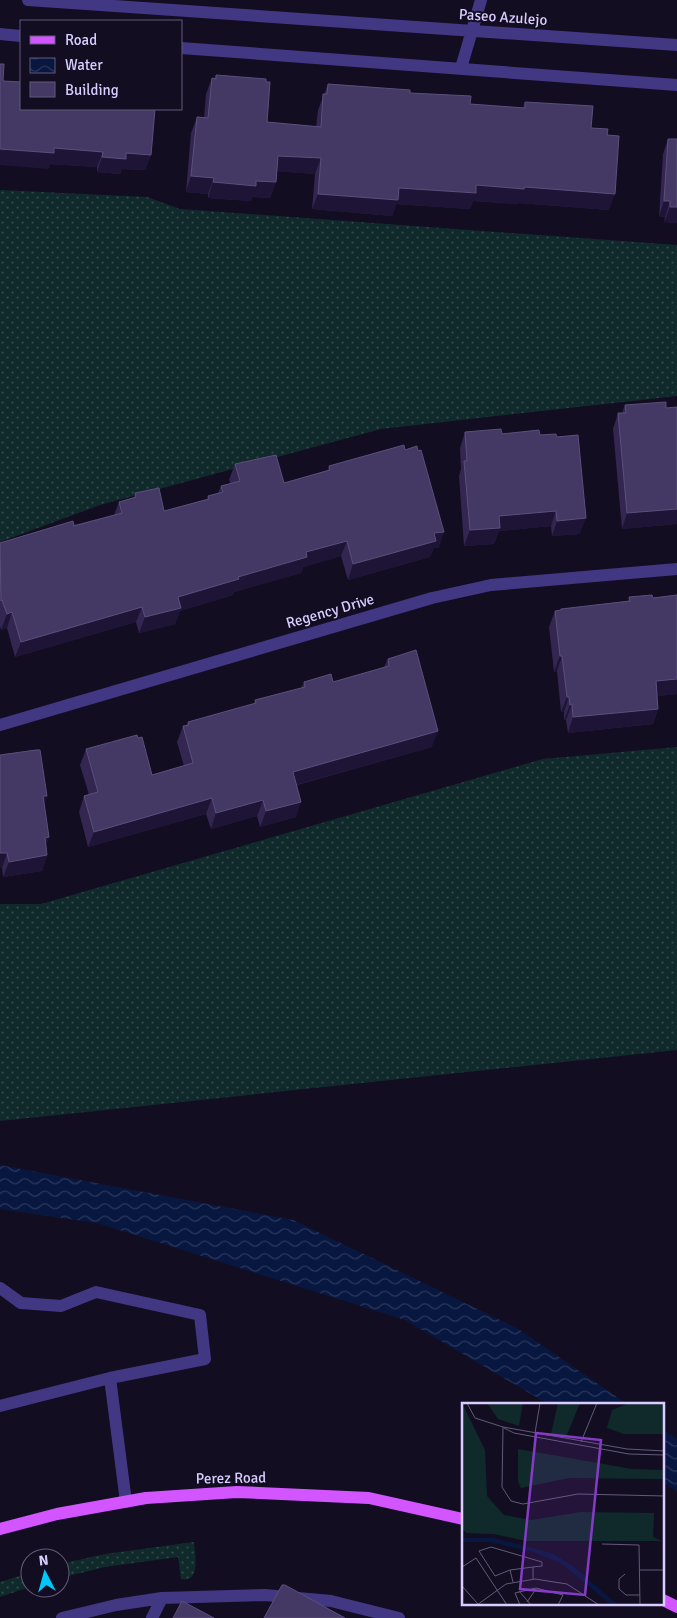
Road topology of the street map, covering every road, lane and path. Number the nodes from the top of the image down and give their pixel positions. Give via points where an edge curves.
1 (28, 0) edge
2 (481, 0) edge
3 (471, 32) junction
4 (0, 34) edge
5 (20, 36) edge
6 (677, 45) edge
7 (182, 48) edge
8 (461, 68) junction
9 (677, 86) edge
10 (677, 569) edge
11 (0, 725) edge
12 (0, 1288) edge
13 (110, 1378) junction
14 (0, 1406) edge
15 (126, 1502) junction
16 (462, 1519) edge
17 (0, 1529) edge
18 (162, 1598) junction
19 (664, 1600) edge
20 (677, 1607) edge
21 (80, 1615) edge
22 (62, 1618) edge
23 (152, 1618) edge
24 (399, 1618) edge

1 - 3 street, Paseo Azulejo
2 - 3 street
3 - 6 street, Paseo Azulejo
3 - 8 street
4 - 5 street
7 - 8 street
8 - 9 street
10 - 11 street, Regency Drive via 491,585 432,598
12 - 13 street via 20,1303 61,1306 96,1292 200,1315 206,1359
13 - 14 street
13 - 15 street
15 - 16 main road, Perez Road via 236,1492 369,1498
15 - 17 main road, Perez Road via 57,1514
18 - 21 street
18 - 23 street
18 - 24 street via 265,1595 331,1601
19 - 20 main road
21 - 22 street

